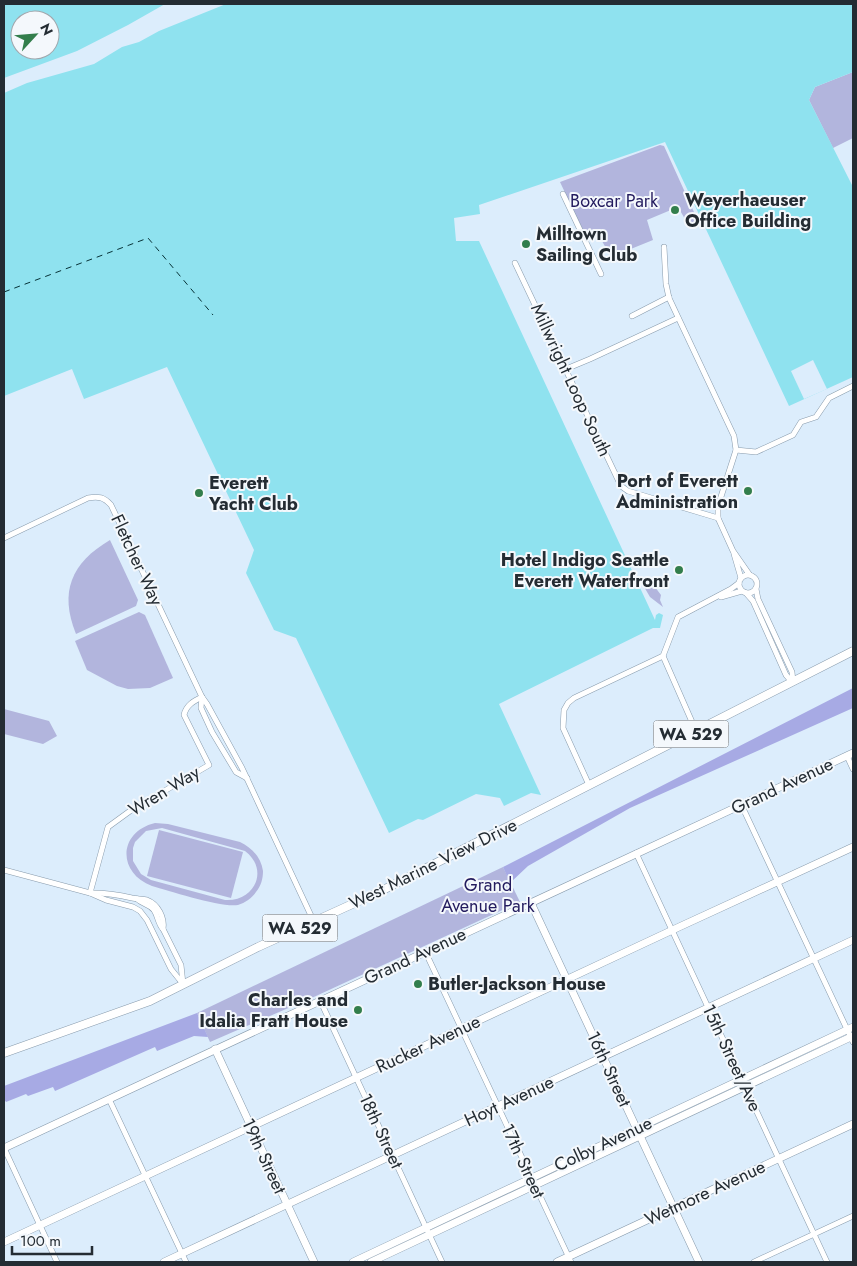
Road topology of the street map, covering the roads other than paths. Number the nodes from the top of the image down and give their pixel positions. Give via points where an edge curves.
1 (563, 194) dead end
2 (664, 247) dead end
3 (515, 263) dead end
4 (601, 274) dead end
5 (669, 297) junction
6 (632, 316) dead end
7 (678, 318) junction
8 (566, 368) junction
9 (853, 386) edge
10 (736, 450) junction
11 (718, 518) junction
12 (4, 538) edge
13 (733, 551) junction
14 (749, 574) junction
15 (740, 580) junction
16 (756, 589) junction
17 (744, 592) junction
18 (715, 598) junction
19 (853, 651) edge
20 (663, 656) junction
21 (793, 682) junction
22 (202, 696) junction
23 (696, 731) junction
24 (850, 754) edge
25 (853, 769) edge
26 (590, 785) junction
27 (741, 804) junction
28 (853, 847) edge
29 (636, 853) junction
30 (4, 870) edge
31 (777, 882) junction
32 (90, 893) junction
33 (531, 903) junction
34 (314, 922) junction
35 (672, 930) junction
36 (853, 940) edge
37 (425, 951) junction
38 (813, 959) junction
39 (567, 979) junction
40 (183, 984) junction
41 (320, 1000) junction
42 (709, 1008) junction
43 (462, 1028) junction
44 (850, 1028) edge
45 (852, 1038) edge
46 (215, 1049) junction
47 (4, 1053) edge
48 (603, 1058) junction
49 (356, 1077) junction
50 (742, 1079) junction
51 (746, 1087) junction
52 (109, 1099) junction
53 (498, 1106) junction
54 (853, 1124) edge
55 (250, 1127) junction
56 (637, 1129) junction
57 (640, 1136) junction
58 (4, 1148) edge
59 (393, 1156) junction
60 (779, 1159) junction
61 (146, 1176) junction
62 (531, 1178) junction
63 (535, 1186) junction
64 (287, 1205) junction
65 (674, 1208) junction
66 (853, 1216) edge
67 (40, 1225) junction
68 (426, 1227) junction
69 (814, 1234) junction
70 (430, 1235) junction
71 (4, 1242) edge
72 (182, 1254) junction
73 (570, 1260) edge
74 (57, 1262) edge
75 (164, 1262) edge
76 (186, 1262) edge
77 (314, 1262) edge
78 (353, 1262) edge
79 (371, 1262) edge
80 (442, 1262) edge
81 (557, 1262) edge
82 (699, 1262) edge
83 (754, 1262) edge
84 (827, 1262) edge

1 - 4 street
2 - 5 street
3 - 8 street, Millwright Loop South
5 - 6 street
5 - 7 street
7 - 8 street
7 - 10 street via 734,436
8 - 11 street, Millwright Loop South via 620,486
9 - 10 street via 829,398 816,418 801,422 793,435 756,452
10 - 11 street via 718,506
11 - 13 street
12 - 22 street, Fletcher Way via 88,498 95,496 108,501
13 - 14 street
13 - 15 street
14 - 15 street
14 - 16 street via 757,580
15 - 17 street
15 - 18 street
16 - 17 street
16 - 21 street via 792,672
17 - 18 street
17 - 21 street via 753,601 786,675
18 - 20 street via 678,617
19 - 21 main road, West Marine View Drive / WA 529
20 - 23 street
20 - 26 street via 574,698 564,710 563,728
21 - 23 main road, West Marine View Drive / WA 529
22 - 32 street, Wren Way via 185,709 184,715 208,764 108,827
22 - 34 street via 246,778
23 - 26 main road, West Marine View Drive / WA 529
24 - 25 street
24 - 27 street, Grand Avenue
26 - 34 main road, West Marine View Drive / WA 529
27 - 29 street, Grand Avenue
27 - 31 street
28 - 31 street, Rucker Avenue
29 - 33 street, Grand Avenue
29 - 35 street, 15th Street/Ave
30 - 32 street
31 - 35 street, Rucker Avenue
31 - 38 street
32 - 40 street via 140,912 171,969
32 - 40 street via 146,900 157,907 181,965
33 - 37 street, Grand Avenue
33 - 39 street, 16th Street
34 - 40 main road, West Marine View Drive / WA 529
35 - 39 street, Rucker Avenue
35 - 42 street, 15th Street/Ave
36 - 38 street, Hoyt Avenue
37 - 41 street, Grand Avenue
37 - 43 street, 17th Street
38 - 42 street, Hoyt Avenue
38 - 44 street
39 - 43 street, Rucker Avenue
39 - 48 street, 16th Street
40 - 47 main road, West Marine View Drive / WA 529 via 130,1009
41 - 46 street, Grand Avenue
41 - 49 street, 18th Street
42 - 48 street, Hoyt Avenue
42 - 50 street, 15th Street/Ave
43 - 49 street, Rucker Avenue
43 - 53 street, 17th Street
44 - 45 street
44 - 50 street, Colby Avenue
45 - 51 street, Colby Avenue
46 - 52 street, Grand Avenue
46 - 55 street, 19th Street
48 - 53 street, Hoyt Avenue
48 - 56 street, 16th Street
49 - 55 street, Rucker Avenue
49 - 59 street, 18th Street
50 - 51 street, 15th Street/Ave
50 - 56 street, Colby Avenue
51 - 57 street, Colby Avenue
51 - 60 street, 15th Street/Ave
52 - 58 street, Grand Avenue
52 - 61 street
53 - 59 street, Hoyt Avenue
53 - 62 street, 17th Street
54 - 60 street, Wetmore Avenue
55 - 61 street, Rucker Avenue
55 - 64 street, 19th Street
56 - 57 street, 16th Street
56 - 62 street, Colby Avenue
57 - 63 street, Colby Avenue
57 - 65 street, 16th Street
58 - 67 street
59 - 64 street, Hoyt Avenue
59 - 68 street, 18th Street
60 - 65 street, Wetmore Avenue
60 - 69 street, 15th Street/Ave
61 - 67 street, Rucker Avenue
61 - 72 street
62 - 63 street, 17th Street
62 - 68 street, Colby Avenue
63 - 70 street, Colby Avenue
63 - 73 street, 17th Street
64 - 72 street, Hoyt Avenue
64 - 77 street, 19th Street
65 - 73 street, Wetmore Avenue
65 - 82 street, 16th Street
66 - 69 street
67 - 71 street, Rucker Avenue
67 - 74 street
68 - 70 street, 18th Street
68 - 78 street, Colby Avenue
69 - 83 street
69 - 84 street, 15th Street/Ave
70 - 79 street, Colby Avenue
70 - 80 street, 18th Street
72 - 75 street, Hoyt Avenue
72 - 76 street
73 - 81 street, Wetmore Avenue

